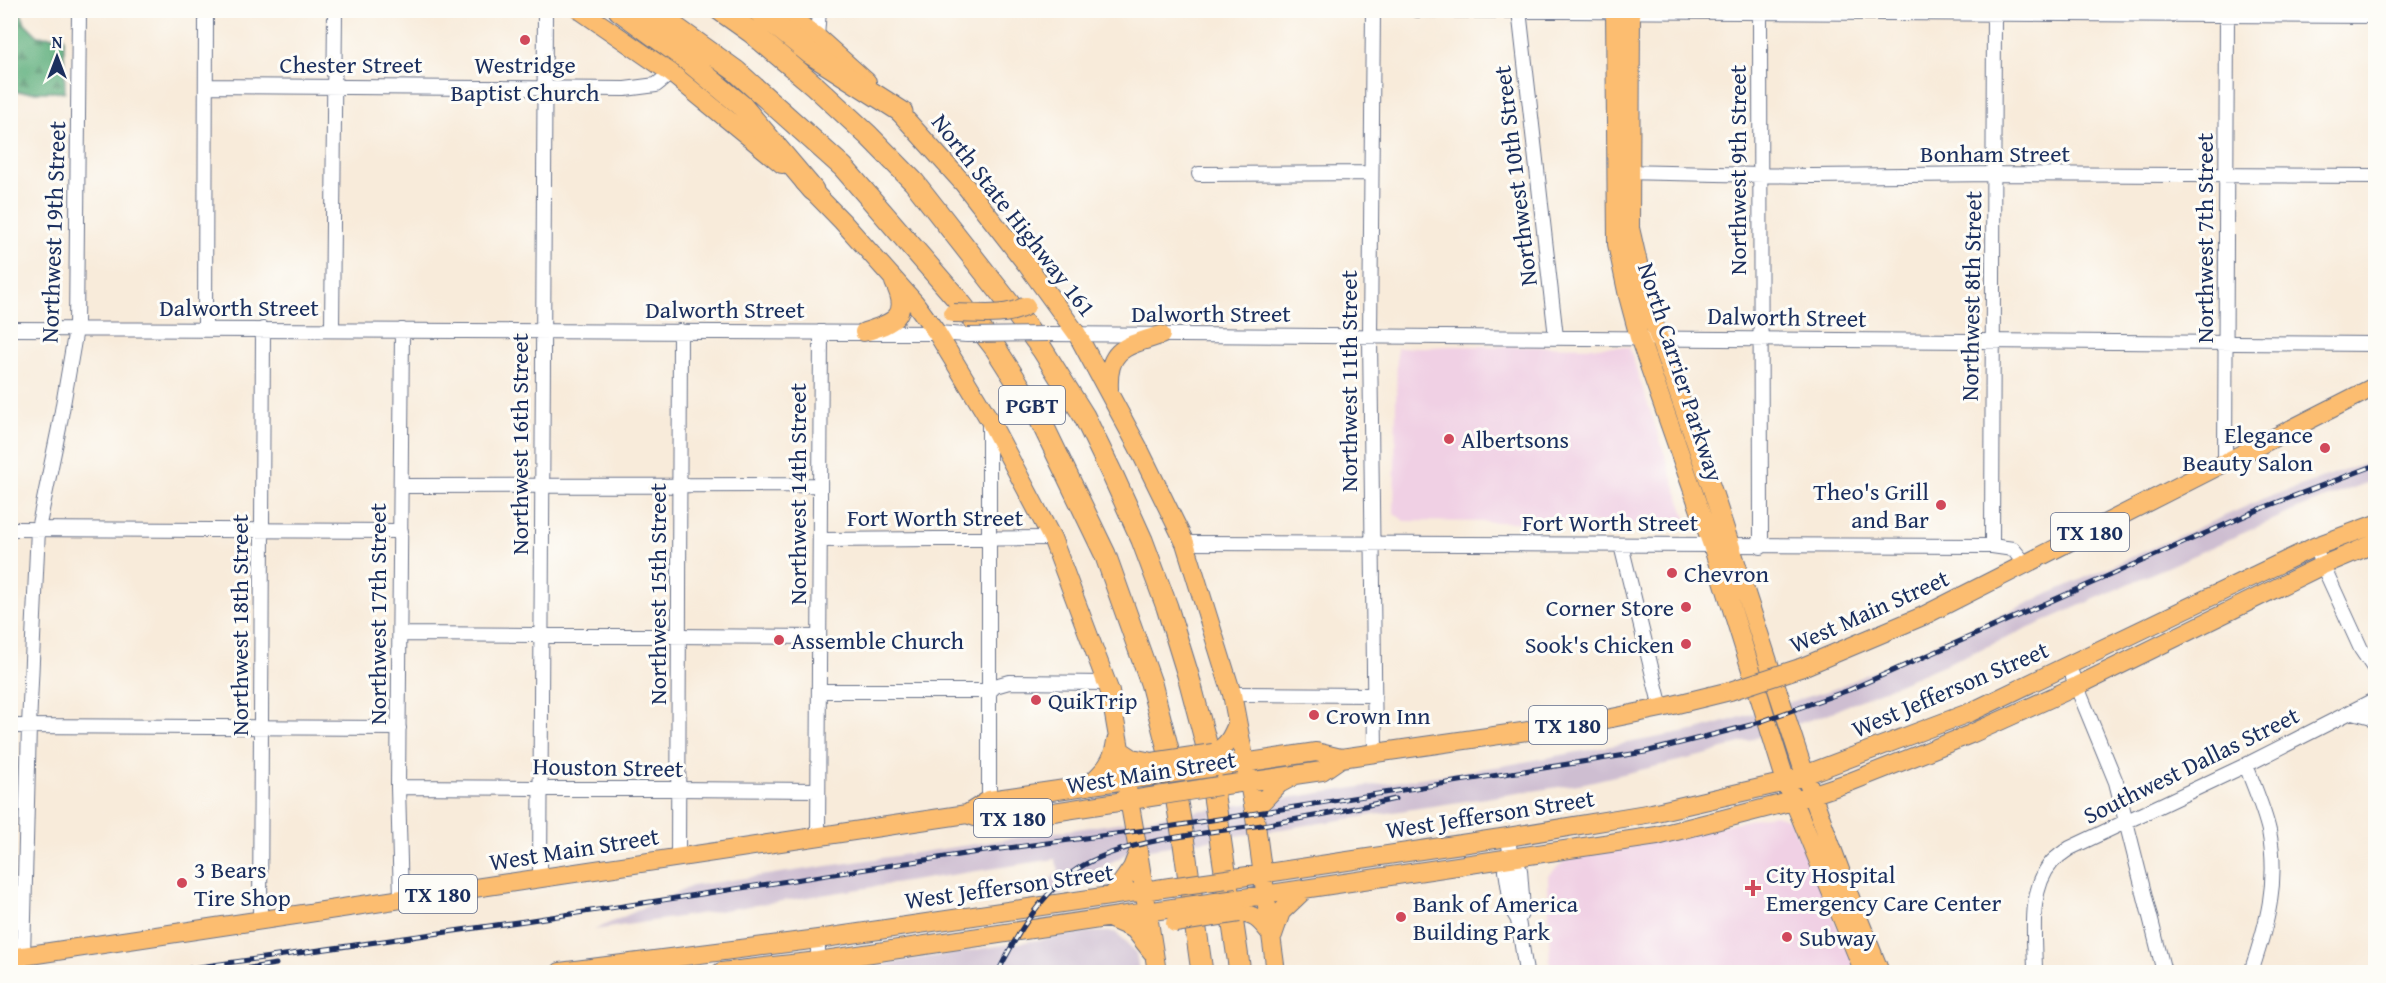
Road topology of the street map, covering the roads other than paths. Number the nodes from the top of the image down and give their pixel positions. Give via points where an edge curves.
1 (79, 10) edge
2 (206, 10) edge
3 (335, 10) edge
4 (545, 10) edge
5 (580, 10) edge
6 (619, 10) edge
7 (651, 10) edge
8 (720, 10) edge
9 (757, 10) edge
10 (781, 10) edge
11 (819, 10) edge
12 (1373, 10) edge
13 (1417, 10) edge
14 (1519, 11) edge
15 (1623, 11) edge
16 (1760, 11) edge
17 (1994, 12) edge
18 (2227, 13) edge
19 (2376, 16) edge
20 (818, 37) junction
21 (671, 73) junction
22 (207, 86) junction
23 (334, 87) junction
24 (546, 88) junction
25 (902, 112) junction
26 (1623, 172) junction
27 (1371, 173) junction
28 (1199, 174) dead end
29 (1995, 174) junction
30 (1760, 175) junction
31 (2226, 176) junction
32 (2376, 176) edge
33 (813, 190) junction
34 (1027, 265) junction
35 (892, 277) junction
36 (915, 303) junction
37 (10, 328) edge
38 (76, 329) junction
39 (205, 329) junction
40 (263, 329) junction
41 (332, 329) junction
42 (402, 330) junction
43 (542, 331) junction
44 (680, 331) junction
45 (821, 332) junction
46 (864, 332) junction
47 (937, 333) junction
48 (1077, 334) junction
49 (1161, 335) junction
50 (1370, 337) junction
51 (1556, 337) junction
52 (1648, 338) junction
53 (1759, 338) junction
54 (1992, 342) junction
55 (2227, 344) junction
56 (2376, 344) edge
57 (2376, 386) edge
58 (1109, 389) junction
59 (989, 419) junction
60 (2225, 464) junction
61 (680, 485) junction
62 (820, 485) junction
63 (401, 486) junction
64 (542, 486) junction
65 (2376, 524) edge
66 (10, 529) edge
67 (38, 529) junction
68 (261, 530) junction
69 (400, 531) junction
70 (1052, 538) junction
71 (820, 540) junction
72 (991, 540) junction
73 (1185, 543) junction
74 (1371, 543) junction
75 (2376, 543) edge
76 (1621, 545) junction
77 (1712, 545) junction
78 (1731, 546) junction
79 (1761, 546) junction
80 (1992, 546) junction
81 (2314, 547) junction
82 (2026, 565) junction
83 (2324, 565) junction
84 (2231, 587) junction
85 (2240, 606) junction
86 (2187, 608) junction
87 (2197, 627) junction
88 (400, 634) junction
89 (541, 635) junction
90 (679, 636) junction
91 (819, 637) junction
92 (2369, 654) edge
93 (2068, 665) junction
94 (2376, 671) edge
95 (1106, 683) junction
96 (2077, 686) junction
97 (819, 691) junction
98 (990, 691) junction
99 (1232, 694) junction
100 (1374, 695) junction
101 (2376, 699) edge
102 (1661, 708) junction
103 (2353, 711) junction
104 (2376, 722) edge
105 (10, 726) edge
106 (29, 726) junction
107 (261, 728) junction
108 (399, 728) junction
109 (1238, 729) junction
110 (1119, 742) junction
111 (1376, 752) junction
112 (1277, 758) junction
113 (1341, 758) junction
114 (1214, 760) junction
115 (1246, 763) junction
116 (2246, 765) junction
117 (1153, 769) junction
118 (1299, 774) junction
119 (1804, 775) junction
120 (1125, 780) junction
121 (1249, 782) junction
122 (1786, 782) junction
123 (398, 786) junction
124 (1088, 786) junction
125 (540, 789) junction
126 (679, 790) junction
127 (818, 790) junction
128 (1812, 794) junction
129 (988, 800) junction
130 (1129, 800) junction
131 (1793, 801) junction
132 (1254, 810) junction
133 (967, 814) junction
134 (2126, 821) junction
135 (989, 822) junction
136 (818, 836) junction
137 (1508, 837) junction
138 (1138, 853) junction
139 (678, 858) junction
140 (1511, 860) junction
141 (1262, 874) junction
142 (540, 878) junction
143 (1304, 890) junction
144 (1144, 891) junction
145 (1113, 895) junction
146 (1266, 896) junction
147 (401, 899) junction
148 (1238, 906) junction
149 (1148, 912) junction
150 (1174, 915) junction
151 (1108, 917) junction
152 (260, 921) junction
153 (1271, 937) junction
154 (818, 939) junction
155 (18, 961) edge
156 (1155, 964) edge
157 (818, 967) edge
158 (561, 972) edge
159 (721, 972) edge
160 (1202, 972) edge
161 (1240, 972) edge
162 (1276, 972) edge
163 (1526, 972) edge
164 (1864, 972) edge
165 (1880, 972) edge
166 (2035, 972) edge
167 (2163, 972) edge
168 (2252, 972) edge

1 - 38 street, Northwest 19th Street
2 - 22 street
3 - 23 street
4 - 24 street, Northwest 16th Street
5 - 21 main road
6 - 33 highway via 741,105
7 - 160 highway, PGBT via 736,71 843,167 958,300 996,349 1038,415 1105,554 1150,683 1168,749
8 - 161 highway, PGBT via 815,86 914,182 1008,302 1084,416 1142,540 1188,675 1206,743
9 - 25 highway via 811,54
10 - 20 main road, North State Highway 161
11 - 20 street
12 - 27 street, Northwest 11th Street
13 - 14 street
14 - 15 street
14 - 51 street, Northwest 10th Street
15 - 16 street
15 - 26 main road, North Carrier Parkway
16 - 17 street
16 - 30 street, Northwest 9th Street
17 - 18 street
17 - 29 street, Northwest 8th Street
18 - 19 street
18 - 31 street, Northwest 7th Street
20 - 25 main road, North State Highway 161
21 - 24 street, Chester Street via 656,85
21 - 33 main road
22 - 23 street, Chester Street
22 - 39 street
23 - 24 street, Chester Street
23 - 41 street
24 - 43 street, Northwest 16th Street
25 - 34 main road, North State Highway 161
26 - 30 street, Bonham Street
26 - 52 main road, North Carrier Parkway via 1617,244
27 - 28 street
27 - 50 street, Northwest 11th Street
29 - 30 street, Bonham Street
29 - 31 street, Bonham Street
29 - 54 street, Northwest 8th Street
30 - 53 street, Northwest 9th Street
31 - 32 street, Bonham Street
31 - 55 street, Northwest 7th Street
33 - 35 main road
34 - 36 main road, bridge via 1033,299 1015,312 928,311
34 - 48 main road, North State Highway 161
35 - 36 main road
35 - 46 main road via 899,292 898,316 893,322
36 - 47 main road
37 - 38 street, Dalworth Street
38 - 39 street, Dalworth Street
38 - 67 street, Northwest 19th Street
39 - 40 street, Dalworth Street
40 - 41 street, Dalworth Street
40 - 68 street, Northwest 18th Street
41 - 42 street, Dalworth Street
42 - 43 street, Dalworth Street
42 - 63 street, Northwest 17th Street
43 - 44 street, Dalworth Street
43 - 64 street, Northwest 16th Street
44 - 45 street, Dalworth Street
44 - 61 street, Northwest 15th Street
45 - 46 street, Dalworth Street
45 - 62 street, Northwest 14th Street
46 - 47 street, Dalworth Street
47 - 48 street, Dalworth Street, bridge
47 - 59 main road
48 - 49 street, Dalworth Street
48 - 58 main road, North State Highway 161
49 - 50 street, Dalworth Street
49 - 58 main road via 1118,351 1108,372
50 - 51 street, Dalworth Street
50 - 74 street, Northwest 11th Street
51 - 52 street, Dalworth Street
52 - 53 street, Dalworth Street
52 - 77 main road, North Carrier Parkway
52 - 78 main road, North Carrier Parkway via 1685,411
53 - 54 street, Dalworth Street
53 - 79 street, Northwest 9th Street
54 - 55 street, Dalworth Street
54 - 80 street, Northwest 8th Street
55 - 56 street, Dalworth Street
55 - 60 street, Northwest 7th Street
57 - 60 main road, West Main Street / TX 180
58 - 73 main road, North State Highway 161
59 - 70 main road
59 - 72 street
60 - 82 main road, West Main Street / TX 180
61 - 62 street, Fort Worth Street
61 - 64 street, Fort Worth Street
61 - 90 street, Northwest 15th Street
62 - 71 street, Northwest 14th Street
63 - 64 street, Fort Worth Street
63 - 69 street, Northwest 17th Street
64 - 89 street, Northwest 16th Street
65 - 81 main road, West Jefferson Street
66 - 67 street
67 - 68 street
67 - 106 street, Northwest 19th Street
68 - 69 street
68 - 107 street, Northwest 18th Street
69 - 88 street, Northwest 17th Street
70 - 72 street, Fort Worth Street
70 - 95 main road
71 - 72 street, Fort Worth Street
71 - 91 street, Northwest 14th Street
72 - 98 street
73 - 74 street, Fort Worth Street
73 - 99 main road, North State Highway 161
74 - 76 street, Fort Worth Street
74 - 100 street, Northwest 11th Street
75 - 83 main road, West Jefferson Street
76 - 77 street, Fort Worth Street
76 - 102 street
77 - 78 street, Fort Worth Street
77 - 122 main road, North Carrier Parkway
78 - 79 street, Fort Worth Street
78 - 119 main road, North Carrier Parkway
79 - 80 street, Fort Worth Street
80 - 82 street, Fort Worth Street via 2013,549
81 - 83 street
81 - 84 main road, West Jefferson Street
82 - 102 main road, West Main Street / TX 180, bridge via 1923,616 1800,668
83 - 85 main road, West Jefferson Street
83 - 92 street
84 - 85 main road
84 - 86 main road, West Jefferson Street
85 - 87 main road, West Jefferson Street
86 - 87 main road
86 - 93 main road, West Jefferson Street
87 - 96 main road, West Jefferson Street
88 - 89 street
88 - 108 street, Northwest 17th Street
89 - 90 street
89 - 125 street, Northwest 16th Street
90 - 91 street
90 - 126 street, Northwest 15th Street
91 - 97 street, Northwest 14th Street
92 - 94 street
93 - 96 street
93 - 119 main road, West Jefferson Street via 1971,712
95 - 98 street via 1009,682
95 - 110 main road
96 - 128 main road, West Jefferson Street via 1919,755
96 - 134 street via 2116,782
97 - 98 street
97 - 127 street, Northwest 14th Street
98 - 129 street
99 - 100 street
99 - 109 main road, North State Highway 161
100 - 111 street, Northwest 11th Street
101 - 103 street, Southwest Dallas Street
102 - 111 main road, West Main Street / TX 180 via 1597,721
103 - 104 street
103 - 116 street, Southwest Dallas Street
105 - 106 street
106 - 107 street
106 - 155 street, Northwest 19th Street
107 - 108 street
107 - 152 street, Northwest 18th Street
108 - 123 street, Northwest 17th Street
109 - 112 main road via 1256,747
109 - 114 main road
109 - 115 main road, North State Highway 161
110 - 117 main road via 1132,758
110 - 120 main road
110 - 124 main road via 1103,772
111 - 113 main road, West Main Street / TX 180
112 - 113 main road, West Main Street / TX 180 via 1316,752
112 - 115 main road, West Main Street / TX 180
113 - 118 main road, West Main Street / TX 180 via 1322,771
114 - 115 main road, West Main Street / TX 180
114 - 117 main road, West Main Street / TX 180, bridge
115 - 121 main road, North State Highway 161
116 - 134 street, Southwest Dallas Street
116 - 168 street via 2268,830 2272,856 2269,914
117 - 120 main road, West Main Street / TX 180
118 - 121 main road, West Main Street / TX 180
118 - 132 main road via 1279,784
119 - 122 main road, West Jefferson Street
119 - 128 main road, North Carrier Parkway
120 - 124 main road, West Main Street / TX 180
120 - 130 main road
121 - 130 main road, West Main Street / TX 180, bridge
121 - 132 main road, North State Highway 161
122 - 131 main road, North Carrier Parkway
122 - 137 main road, West Jefferson Street via 1652,813
123 - 125 street, Houston Street
123 - 147 street, Northwest 17th Street
124 - 129 main road, West Main Street / TX 180
125 - 126 street, Houston Street
125 - 142 street, Northwest 16th Street
126 - 127 street, Houston Street
126 - 139 street, Northwest 15th Street
127 - 136 street, Northwest 14th Street
128 - 131 main road, West Jefferson Street
128 - 165 main road, North Carrier Parkway
129 - 133 main road, West Main Street / TX 180
129 - 135 street
130 - 135 main road, West Main Street / TX 180
130 - 138 main road
131 - 140 main road, West Jefferson Street via 1657,836
131 - 164 main road, North Carrier Parkway
132 - 141 main road, North State Highway 161
133 - 135 main road, West Main Street / TX 180
133 - 136 main road, West Main Street / TX 180
134 - 166 street, Southwest Dallas Street via 2070,848 2052,862 2039,885 2035,903
134 - 167 street
136 - 139 main road, West Main Street / TX 180
137 - 140 street
137 - 141 main road, West Jefferson Street
138 - 144 main road
138 - 145 main road
139 - 142 main road, West Main Street / TX 180
140 - 143 main road, West Jefferson Street
140 - 163 street via 1520,870 1523,909 1518,920
141 - 144 main road, West Jefferson Street, bridge
141 - 146 main road, North State Highway 161
142 - 147 main road, West Main Street / TX 180
143 - 146 main road, West Jefferson Street
143 - 153 main road via 1281,912
144 - 145 main road, West Jefferson Street
144 - 149 main road
145 - 154 main road, West Jefferson Street
146 - 148 main road, West Jefferson Street
146 - 153 main road, North State Highway 161
147 - 152 main road, West Main Street / TX 180
148 - 150 main road, West Jefferson Street, bridge
148 - 153 main road via 1259,919
149 - 150 main road, West Jefferson Street
149 - 151 main road, West Jefferson Street
149 - 156 main road
150 - 156 main road via 1162,932
151 - 156 main road via 1134,929
151 - 157 main road, West Jefferson Street
152 - 155 main road, West Main Street / TX 180
153 - 162 main road, North State Highway 161
154 - 157 street
154 - 158 main road, West Jefferson Street
157 - 159 main road, West Jefferson Street

